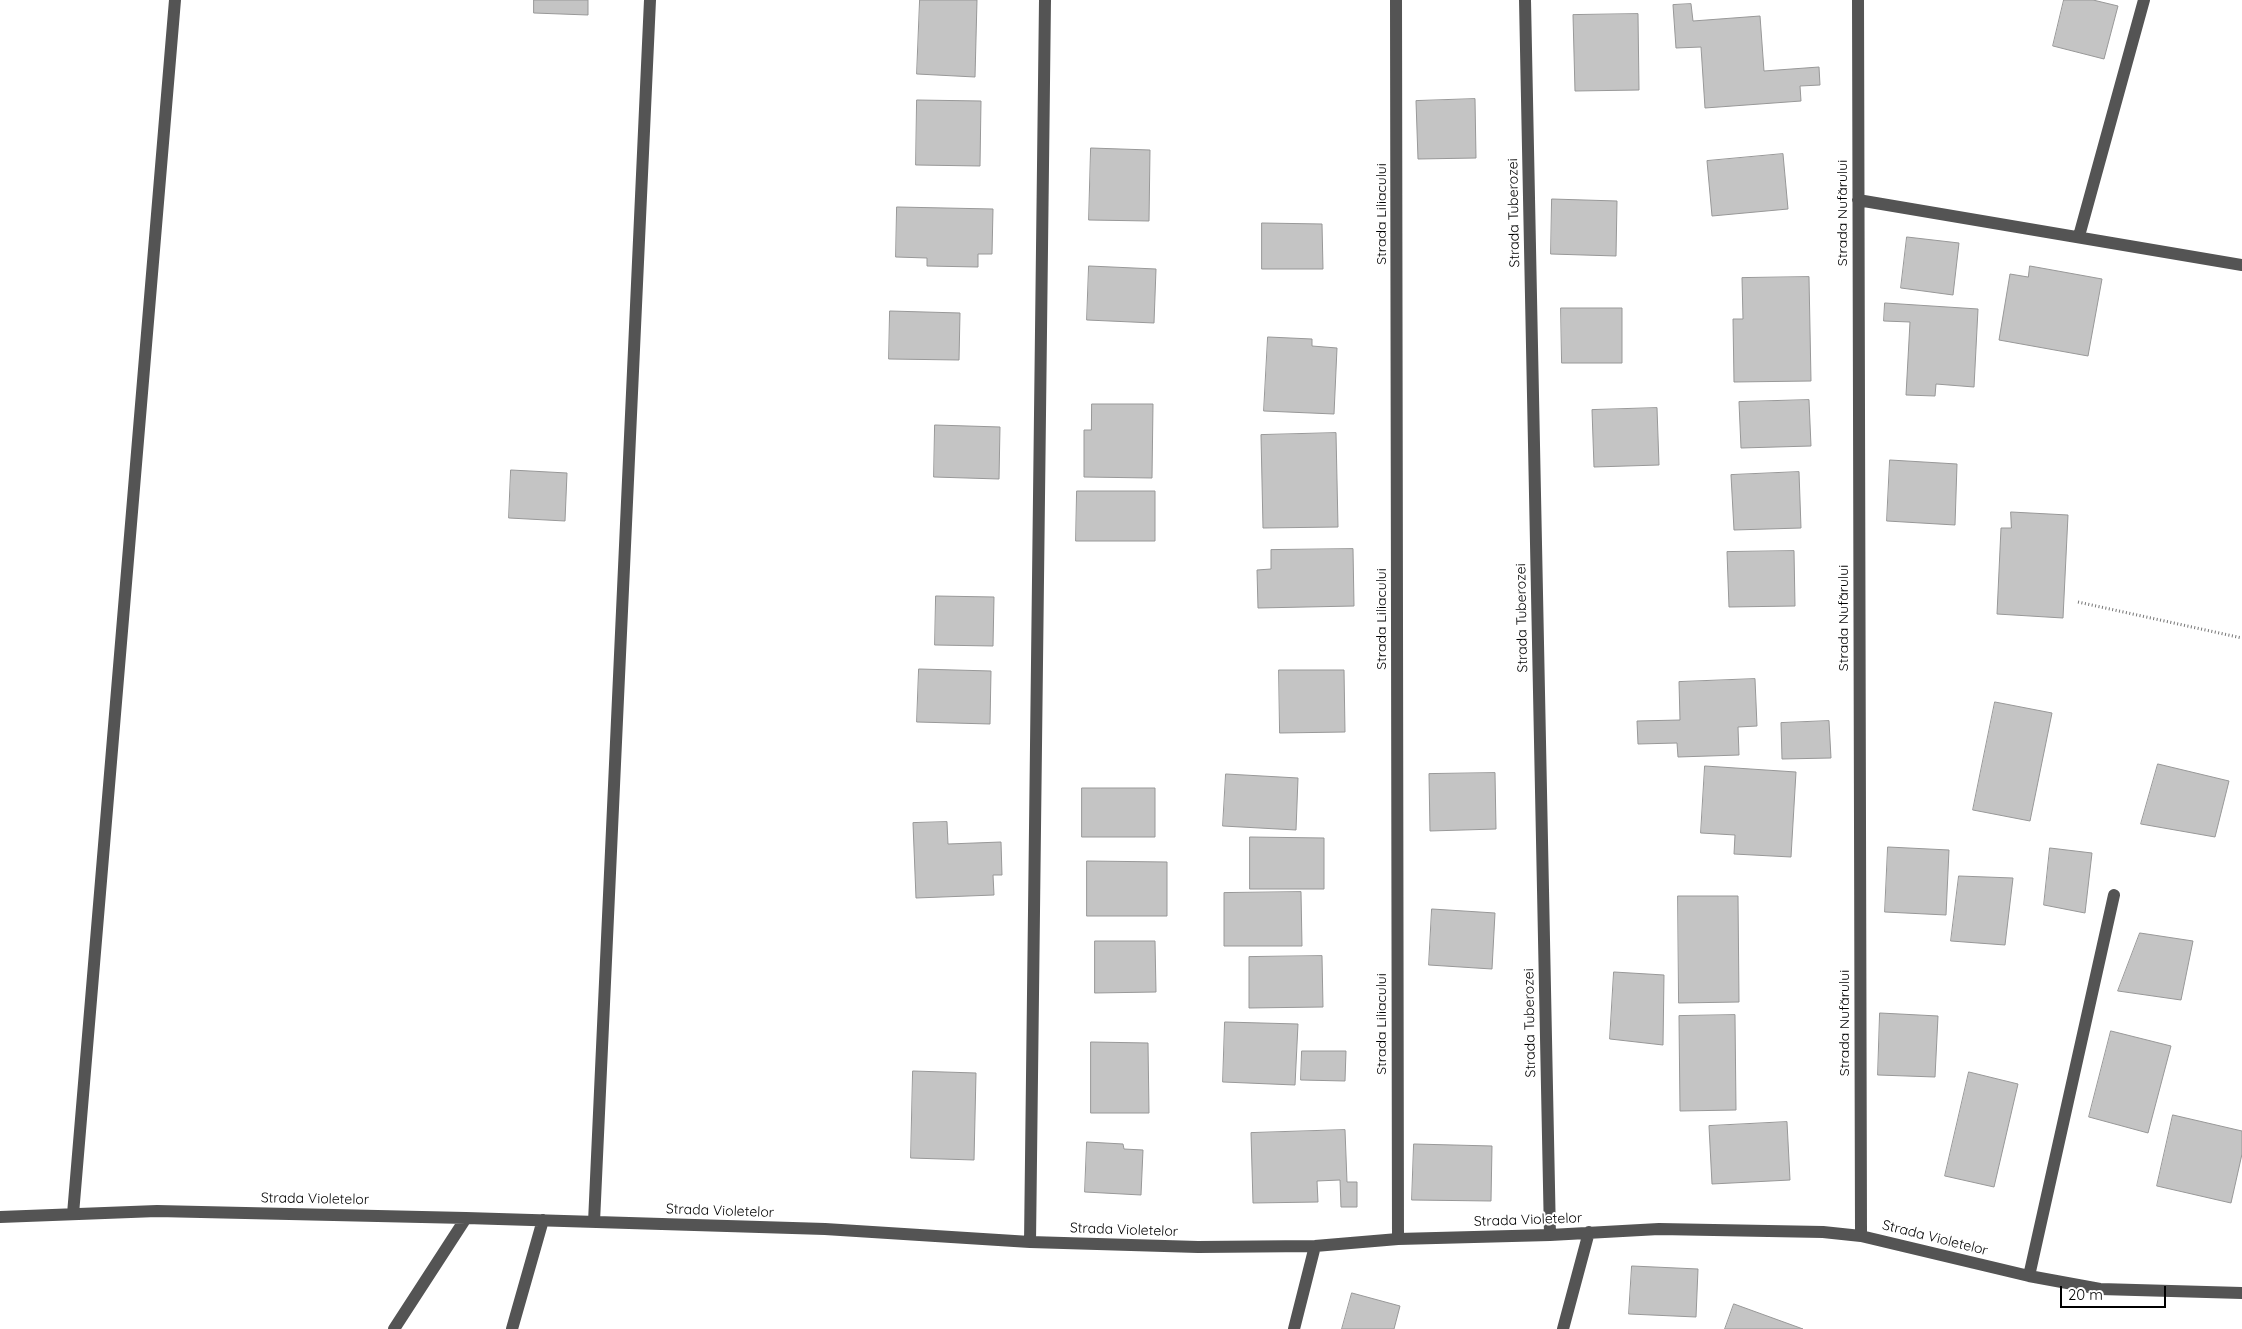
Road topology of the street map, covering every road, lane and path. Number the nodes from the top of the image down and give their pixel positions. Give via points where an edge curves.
1 (175, 0) edge
2 (650, 0) edge
3 (1045, 0) edge
4 (1396, 0) edge
5 (1525, 0) edge
6 (1858, 0) edge
7 (2144, 0) edge
8 (1858, 200) junction
9 (2079, 236) junction
10 (2242, 265) edge
11 (2078, 602) dead end
12 (2242, 638) edge
13 (2114, 896) dead end
14 (73, 1214) junction
15 (0, 1217) edge
16 (466, 1218) junction
17 (543, 1220) junction
18 (594, 1222) junction
19 (1590, 1232) junction
20 (1550, 1235) junction
21 (1861, 1236) junction
22 (1398, 1239) junction
23 (1030, 1242) junction
24 (1315, 1246) junction
25 (2029, 1276) junction
26 (2242, 1293) edge
27 (394, 1329) edge
28 (512, 1329) edge
29 (1294, 1329) edge
30 (1563, 1329) edge

1 - 14 street
2 - 18 street
3 - 23 street
4 - 22 street, Strada Liliacului
5 - 20 street, Strada Tuberozei
6 - 8 street, Strada Nufărului
7 - 9 street
8 - 9 street
8 - 21 street, Strada Nufărului
9 - 10 street
11 - 12 path
13 - 25 street
14 - 15 street, Strada Violetelor
14 - 16 street, Strada Violetelor via 157,1211
16 - 17 street, Strada Violetelor
16 - 27 street
17 - 18 street, Strada Violetelor
17 - 28 street
18 - 23 street, Strada Violetelor via 825,1229
19 - 20 street, Strada Violetelor
19 - 21 street, Strada Violetelor via 1659,1229 1823,1232
19 - 30 street
20 - 22 street, Strada Violetelor
21 - 25 street, Strada Violetelor
22 - 24 street, Strada Violetelor
23 - 24 street, Strada Violetelor via 1198,1247
24 - 29 street
25 - 26 street, Strada Violetelor via 2100,1289

